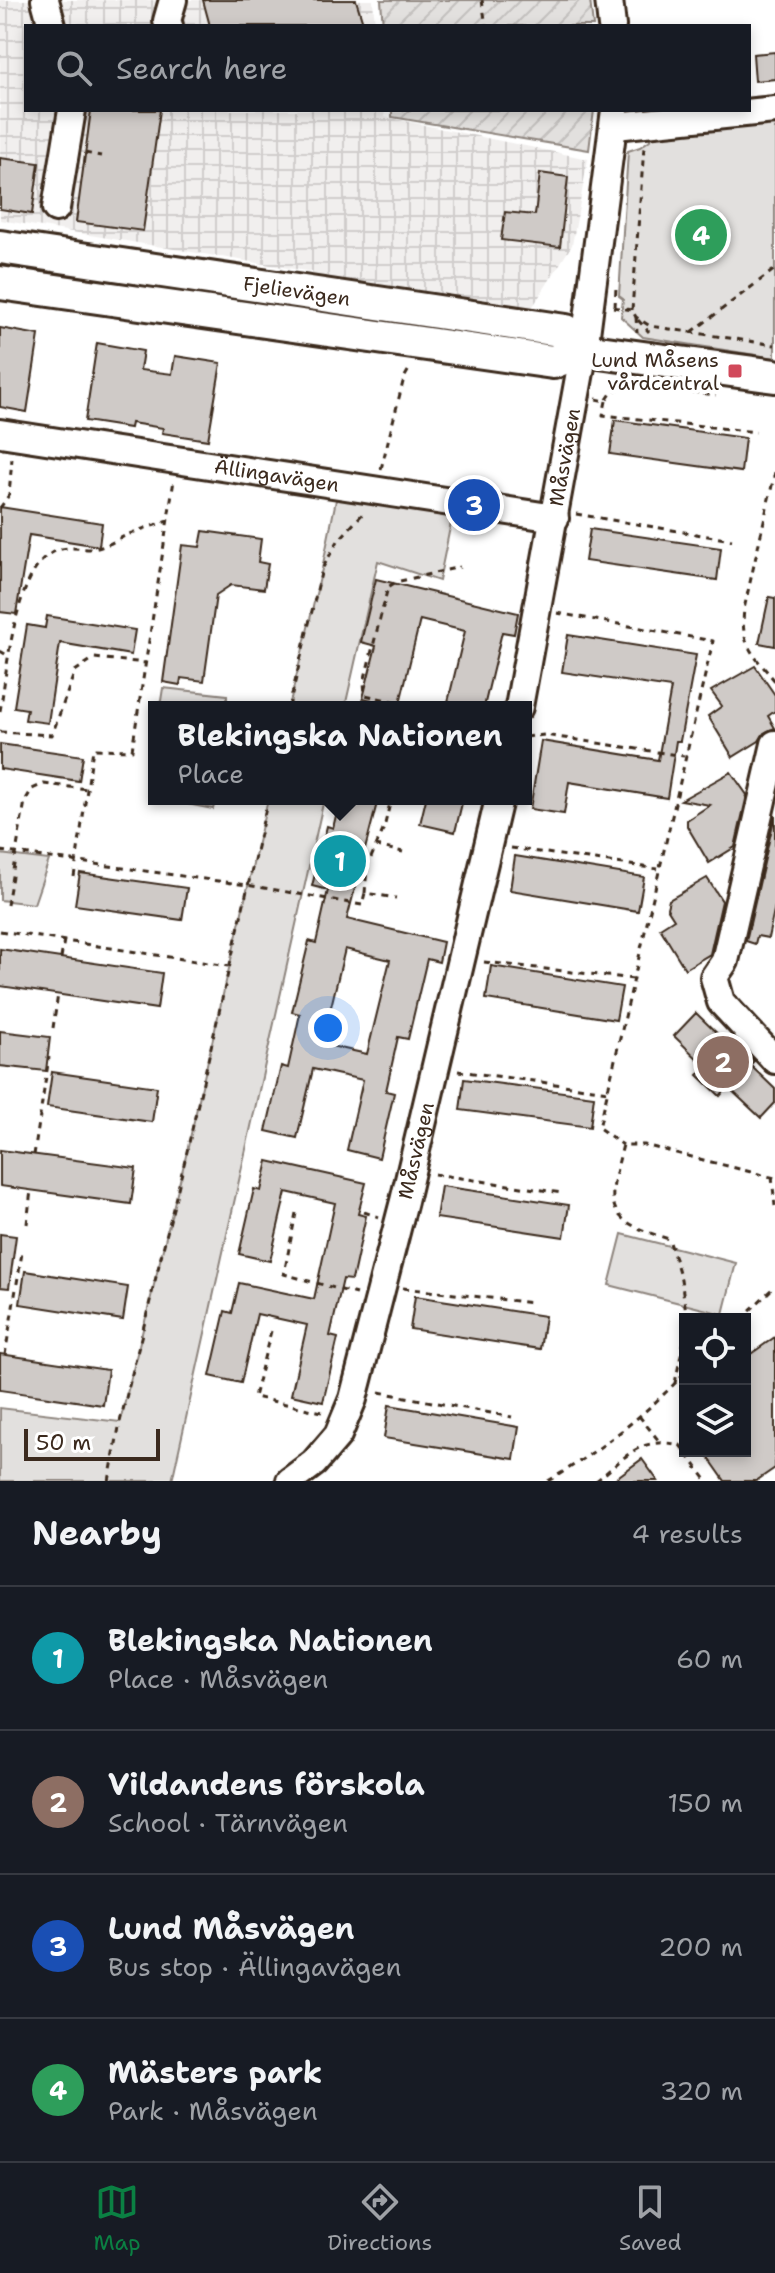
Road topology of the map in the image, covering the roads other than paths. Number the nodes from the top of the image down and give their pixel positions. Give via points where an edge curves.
1 (45, 0) edge
2 (173, 0) edge
3 (609, 0) edge
4 (51, 24) edge
5 (168, 24) edge
6 (612, 24) edge
7 (775, 110) edge
8 (72, 112) edge
9 (615, 118) edge
10 (56, 208) dead end
11 (0, 247) edge
12 (0, 283) edge
13 (584, 350) junction
14 (775, 376) edge
15 (4, 434) edge
16 (556, 514) junction
17 (520, 701) edge
18 (775, 744) edge
19 (497, 805) edge
20 (775, 1060) edge
21 (290, 1481) edge

1 - 4 street
2 - 5 street
3 - 6 street
7 - 9 street via 645,122
8 - 10 street
9 - 13 street, Måsvägen
11 - 13 main road, Fjelievägen via 566,331
12 - 13 main road, Fjelievägen via 553,362
13 - 14 main road, Fjelievägen
13 - 16 street, Måsvägen
15 - 16 street, Ällingavägen
16 - 17 street, Måsvägen
18 - 20 street via 725,961 714,977 721,1002
19 - 21 street, Måsvägen via 357,1384 338,1435

